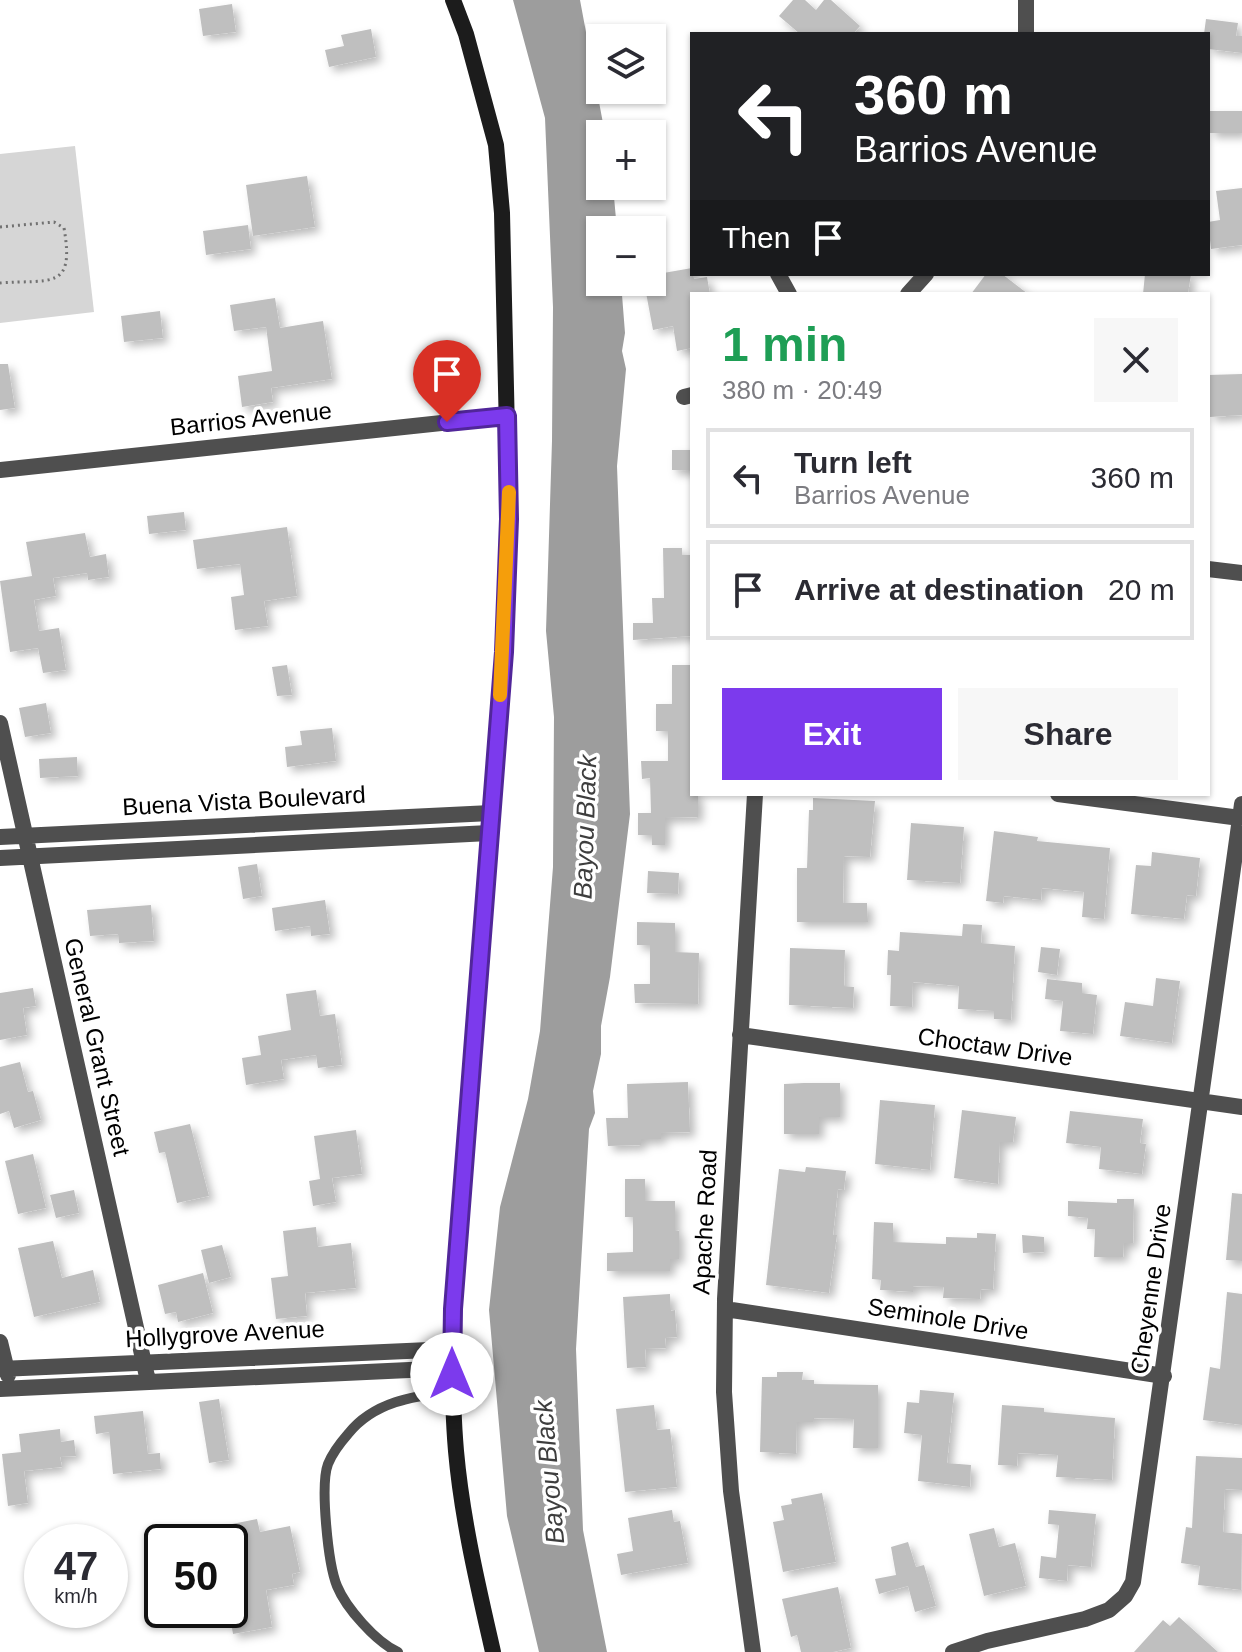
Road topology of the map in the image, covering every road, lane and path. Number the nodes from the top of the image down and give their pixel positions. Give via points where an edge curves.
1 (453, 0) edge
2 (1026, 0) edge
3 (1026, 32) edge
4 (0, 227) edge
5 (924, 276) edge
6 (0, 283) edge
7 (910, 292) edge
8 (507, 416) junction
9 (0, 470) edge
10 (1210, 569) edge
11 (1242, 573) edge
12 (0, 723) edge
13 (755, 796) edge
14 (1080, 796) edge
15 (1241, 811) edge
16 (491, 813) junction
17 (489, 833) junction
18 (25, 836) junction
19 (0, 837) edge
20 (30, 856) junction
21 (0, 858) edge
22 (740, 1035) junction
23 (1201, 1101) junction
24 (1242, 1107) edge
25 (725, 1309) junction
26 (0, 1342) edge
27 (452, 1349) junction
28 (143, 1362) junction
29 (452, 1368) junction
30 (3, 1369) edge
31 (1164, 1376) junction
32 (148, 1381) junction
33 (5, 1388) edge
34 (453, 1391) junction
35 (398, 1652) edge
36 (493, 1652) edge
37 (753, 1652) edge
38 (953, 1652) edge

1 - 8 main road via 496,145
2 - 3 street
4 - 6 path via 60,224 68,263 54,279
5 - 7 street
8 - 9 street, Barrios Avenue
8 - 16 main road via 509,535
10 - 11 street
12 - 18 street, General Grant Street
13 - 22 street, Apache Road
14 - 15 street
15 - 23 street, Cheyenne Drive
16 - 17 main road
16 - 18 street, Buena Vista Boulevard
17 - 20 street, Buena Vista Boulevard
17 - 27 main road
18 - 19 street, Buena Vista Boulevard
18 - 20 street, General Grant Street
20 - 21 street, Buena Vista Boulevard
20 - 28 street, General Grant Street
22 - 23 street, Choctaw Drive
22 - 25 street, Apache Road
23 - 24 street, Choctaw Drive
23 - 31 street, Cheyenne Drive
25 - 31 street, Seminole Drive
25 - 37 street, Apache Road via 731,1491
26 - 30 street
27 - 28 street, Hollygrove Avenue
27 - 29 main road
28 - 30 street, Hollygrove Avenue
28 - 32 street, General Grant Street
29 - 32 street, Hollygrove Avenue
29 - 34 main road
30 - 33 street
31 - 38 street, Cheyenne Drive via 1135,1574 1125,1596 1109,1610 1085,1619
32 - 33 street, Hollygrove Avenue
34 - 35 lane via 403,1398 375,1411 350,1431 328,1463 323,1489 336,1585 359,1619
34 - 36 main road via 462,1500

